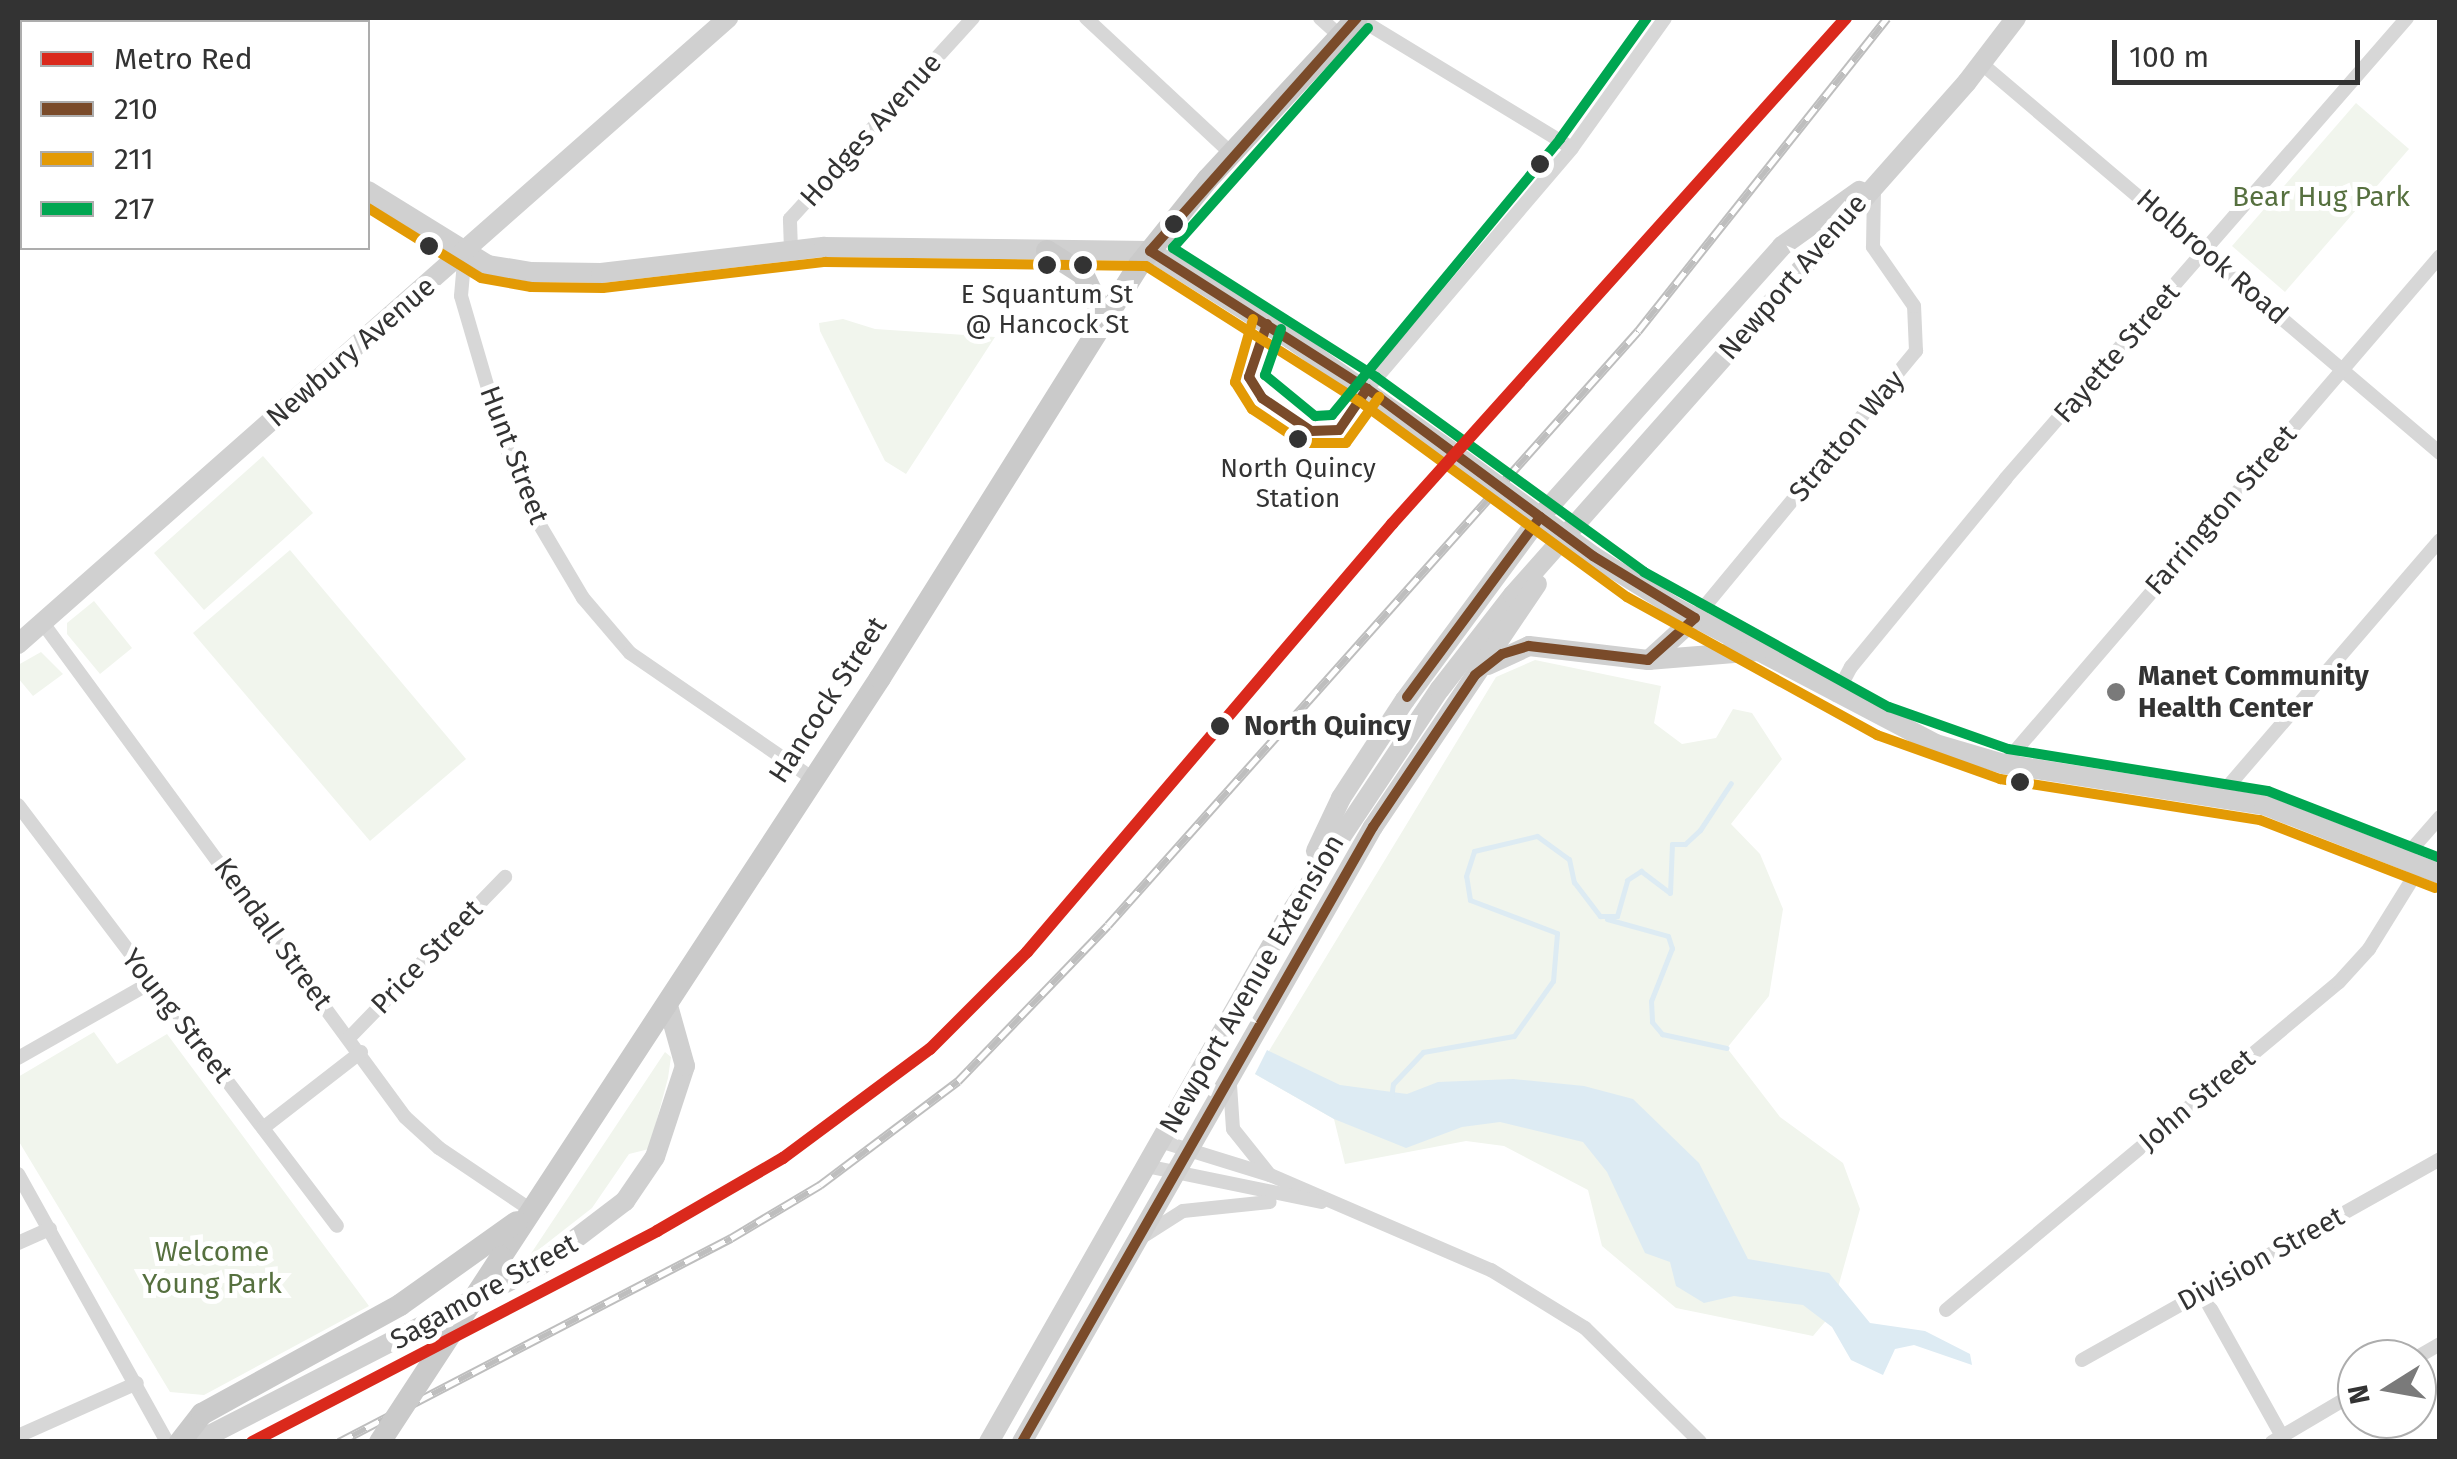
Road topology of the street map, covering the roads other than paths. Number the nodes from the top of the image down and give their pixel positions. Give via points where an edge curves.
1 (728, 18) edge
2 (974, 18) edge
3 (1086, 18) edge
4 (1320, 18) edge
5 (1358, 18) edge
6 (1665, 18) edge
7 (2016, 18) edge
8 (2407, 18) edge
9 (1340, 36) junction
10 (1982, 64) junction
11 (1572, 148) junction
12 (1232, 154) junction
13 (1877, 179) junction
14 (370, 192) edge
15 (790, 250) junction
16 (2206, 250) junction
17 (466, 251) junction
18 (1047, 251) junction
19 (1150, 252) junction
20 (2440, 256) edge
21 (1105, 320) junction
22 (2342, 370) junction
23 (1367, 390) junction
24 (2440, 453) edge
25 (1540, 516) junction
26 (1570, 537) junction
27 (2440, 540) edge
28 (1695, 618) junction
29 (45, 626) junction
30 (18, 644) edge
31 (1759, 652) junction
32 (1648, 660) junction
33 (1474, 675) junction
34 (1836, 695) junction
35 (2004, 764) junction
36 (812, 778) junction
37 (2218, 798) junction
38 (18, 805) edge
39 (2440, 817) edge
40 (2421, 866) edge
41 (505, 877) dead end
42 (1287, 918) junction
43 (150, 982) junction
44 (667, 1002) junction
45 (350, 1038) junction
46 (360, 1052) junction
47 (18, 1058) edge
48 (1232, 1076) junction
49 (263, 1128) junction
50 (1160, 1141) junction
51 (1188, 1152) junction
52 (2440, 1159) edge
53 (1146, 1166) junction
54 (18, 1174) edge
55 (1270, 1175) junction
56 (1174, 1176) junction
57 (1292, 1200) junction
58 (1329, 1202) junction
59 (531, 1210) junction
60 (338, 1226) dead end
61 (50, 1229) junction
62 (18, 1244) edge
63 (1133, 1246) junction
64 (2202, 1292) junction
65 (1946, 1310) dead end
66 (2082, 1360) dead end
67 (137, 1383) junction
68 (2337, 1404) edge
69 (18, 1436) edge
70 (2277, 1439) edge
71 (167, 1442) edge
72 (180, 1442) edge
73 (196, 1442) edge
74 (380, 1442) edge
75 (989, 1442) edge
76 (1022, 1442) edge
77 (1700, 1442) edge

1 - 17 main road, Newbury Avenue
2 - 15 street, Hodges Avenue via 790,219
3 - 12 street
4 - 9 street
5 - 9 main road, Hancock Street
5 - 11 street
6 - 11 street
7 - 10 main road, Newport Avenue
8 - 16 street, Fayette Street
9 - 12 main road, Hancock Street
10 - 13 main road, Newport Avenue
10 - 16 street, Holbrook Road
11 - 23 street
12 - 19 main road, Hancock Street
13 - 25 main road via 1798,232
13 - 26 main road, Newport Avenue
13 - 28 street, Stratton Way via 1869,214 1872,247 1914,306 1916,351
14 - 17 main road
15 - 17 main road via 601,272 488,266
15 - 18 main road via 913,245
16 - 22 street, Holbrook Road
16 - 34 street, Fayette Street via 2006,478 1852,666
17 - 29 main road, Newbury Avenue
17 - 36 street, Hunt Street via 461,296 501,433 528,506 583,598 630,654
18 - 19 main road
18 - 21 main road via 1083,274
19 - 21 main road, Hancock Street
19 - 23 main road
20 - 22 street, Farrington Street
21 - 36 main road, Hancock Street
22 - 24 street, Holbrook Road
22 - 35 street, Farrington Street
23 - 25 main road, bridge
25 - 28 main road, bridge
25 - 42 main road via 1405,700 1328,824
26 - 33 main road, Newport Avenue Extension
26 - 42 main road, Newport Avenue Extension via 1475,640
27 - 37 street
28 - 31 main road
28 - 32 main road
29 - 30 main road, Newbury Avenue
29 - 45 street, Kendall Street
31 - 32 main road
31 - 34 main road
32 - 33 main road via 1529,646 1502,654
33 - 48 main road, Newport Avenue Extension via 1373,828
34 - 35 main road via 1936,744
35 - 37 main road
36 - 44 main road, Hancock Street
37 - 40 main road via 2264,805
38 - 43 street, Young Street
39 - 40 street, John Street
40 - 65 street, John Street via 2369,949 2339,982
41 - 45 street, Price Street
42 - 50 main road, Newport Avenue Extension
43 - 47 street
43 - 49 street, Young Street
44 - 59 main road, Hancock Street
44 - 73 main road, Sagamore Street via 685,1066 655,1157 624,1201 541,1265
45 - 46 street, Kendall Street
46 - 49 street
46 - 59 street, Kendall Street via 420,1132
48 - 51 main road, Newport Avenue Extension
48 - 55 street via 1227,1109 1233,1130
49 - 60 street, Young Street
50 - 51 street
50 - 53 main road, Newport Avenue Extension
51 - 55 street
51 - 56 main road, Newport Avenue Extension
52 - 64 street, Division Street
53 - 56 street
53 - 75 main road, Newport Avenue Extension
54 - 61 street
55 - 58 street
56 - 57 street
56 - 63 main road, Newport Avenue Extension
57 - 58 street
57 - 63 street via 1182,1211
58 - 77 street via 1435,1242 1556,1308 1632,1369
59 - 72 main road via 400,1305 202,1414
59 - 74 main road, Hancock Street, bridge
61 - 62 street
61 - 67 street
63 - 76 main road, Newport Avenue Extension
64 - 66 street, Division Street
64 - 70 street
67 - 69 street
67 - 71 street
68 - 70 street

